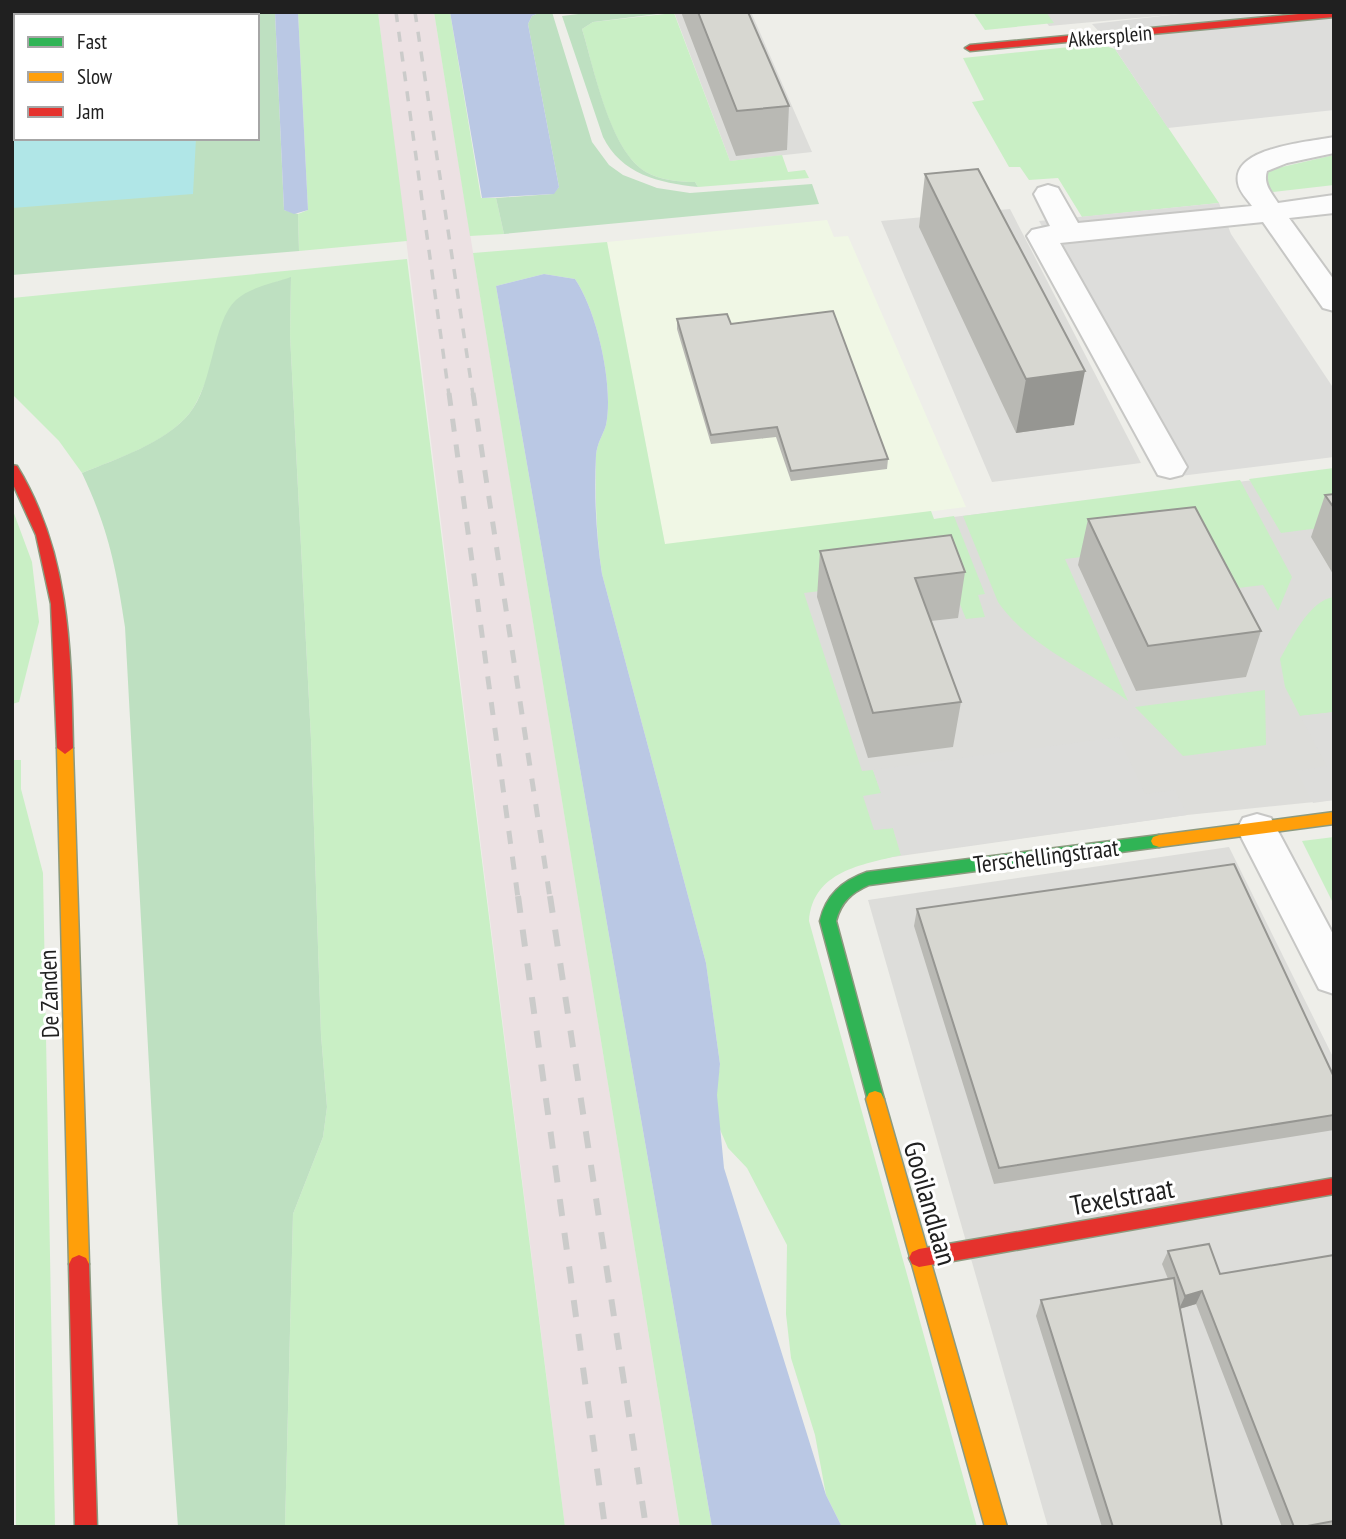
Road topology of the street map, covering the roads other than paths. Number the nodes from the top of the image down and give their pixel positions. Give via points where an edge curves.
1 (1334, 14) edge
2 (970, 48) dead end
3 (1334, 145) edge
4 (1048, 194) dead end
5 (1334, 204) edge
6 (1270, 212) junction
7 (1068, 233) junction
8 (1334, 302) edge
9 (1170, 467) dead end
10 (12, 470) edge
11 (1334, 818) edge
12 (1257, 829) junction
13 (838, 894) joint
14 (1334, 977) edge
15 (1334, 1186) edge
16 (919, 1258) junction
17 (86, 1527) edge
18 (996, 1527) edge

1 - 2 street, Akkersplein
3 - 6 street via 1256,166 1250,175 1252,186
4 - 7 street
5 - 6 street
6 - 7 street
6 - 8 street
7 - 9 street via 1042,236
10 - 17 street, De Zanden via 47,534 62,623
11 - 12 street, Terschellingstraat
12 - 13 street, Terschellingstraat via 867,879
12 - 14 street
13 - 16 street, Gooilandlaan via 828,920
15 - 16 street, Texelstraat
16 - 18 street, Gooilandlaan

